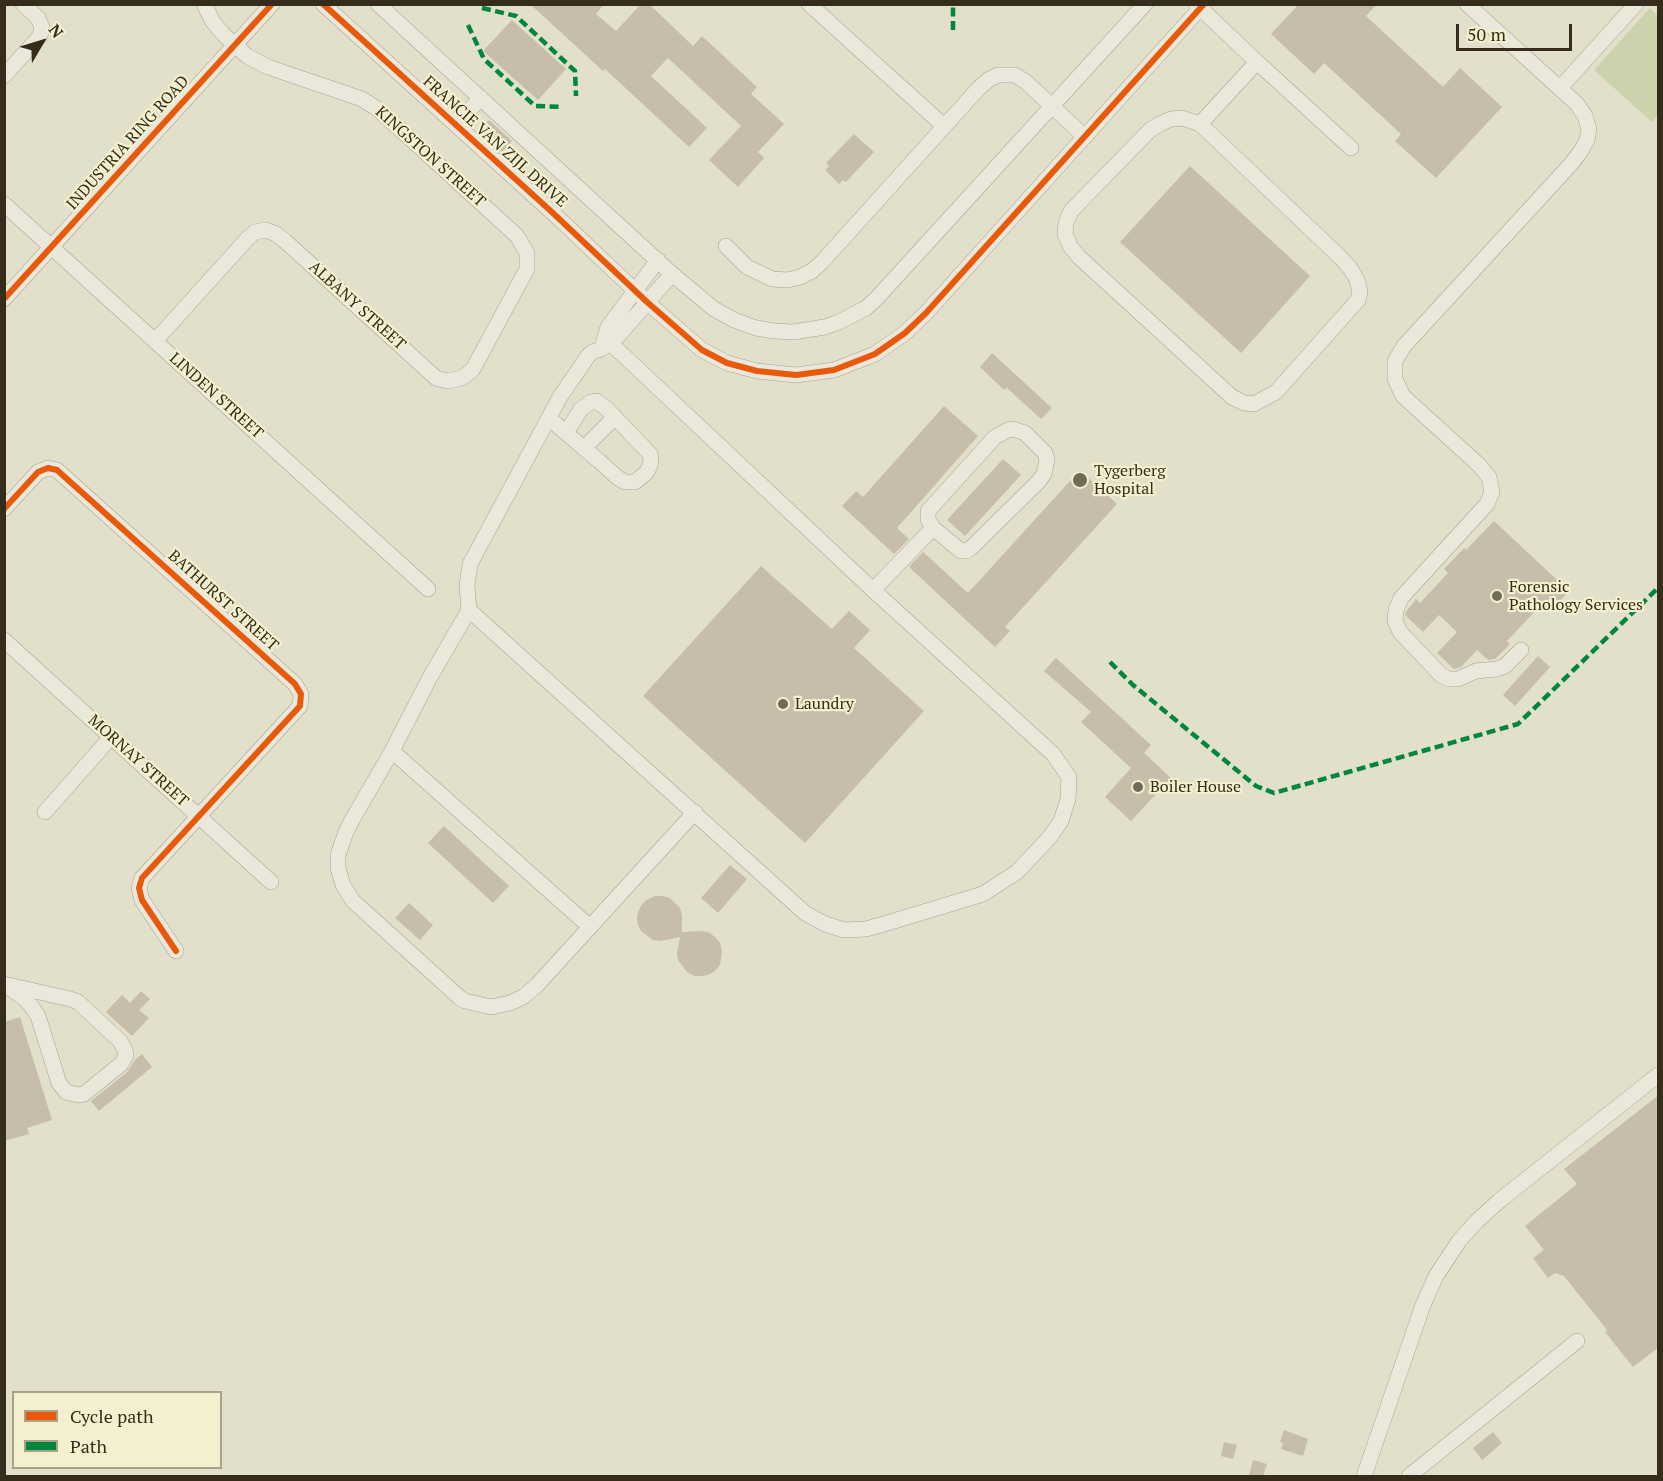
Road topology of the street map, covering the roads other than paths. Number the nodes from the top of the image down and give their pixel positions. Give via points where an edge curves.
1 (23, 4) edge
2 (204, 4) edge
3 (272, 4) edge
4 (323, 4) edge
5 (378, 4) edge
6 (809, 4) edge
7 (1145, 4) edge
8 (1467, 4) edge
9 (1636, 4) edge
10 (1200, 6) edge
11 (234, 46) junction
12 (1257, 62) junction
13 (4, 76) edge
14 (1560, 88) junction
15 (481, 98) junction
16 (1053, 107) junction
17 (456, 124) junction
18 (1200, 124) junction
19 (944, 126) junction
20 (1085, 137) junction
21 (1351, 148) dead end
22 (4, 204) edge
23 (726, 246) dead end
24 (52, 247) junction
25 (527, 253) joint
26 (658, 260) junction
27 (672, 274) junction
28 (635, 291) junction
29 (4, 299) edge
30 (647, 302) junction
31 (155, 341) junction
32 (605, 344) junction
33 (615, 417) junction
34 (549, 418) junction
35 (566, 433) junction
36 (584, 448) junction
37 (4, 509) edge
38 (933, 528) junction
39 (428, 589) dead end
40 (873, 590) junction
41 (469, 610) junction
42 (4, 640) edge
43 (1521, 650) dead end
44 (111, 737) junction
45 (392, 751) junction
46 (45, 812) dead end
47 (695, 812) junction
48 (199, 816) junction
49 (271, 882) dead end
50 (590, 927) junction
51 (176, 951) dead end
52 (4, 984) edge
53 (1659, 1075) edge
54 (1577, 1341) dead end
55 (1364, 1476) edge
56 (1409, 1476) edge

1 - 13 street via 38,18 40,36
2 - 11 street, KINGSTON STREET via 213,22
3 - 11 street, INDUSTRIA RING ROAD
4 - 17 street, FRANCIE VAN ZIJL DRIVE
5 - 15 street, FRANCIE VAN ZIJL DRIVE
6 - 19 street
7 - 16 street, FRANCIE VAN ZIJL DRIVE
8 - 14 street
9 - 14 street
10 - 12 street
10 - 20 street, FRANCIE VAN ZIJL DRIVE
11 - 24 street, INDUSTRIA RING ROAD
11 - 25 street, KINGSTON STREET via 268,68 352,95 379,110 517,236
12 - 18 street
12 - 21 street
14 - 43 street via 1585,116 1589,129 1581,151 1404,346 1395,362 1395,379 1403,396 1479,465 1489,477 1492,492 1487,504 1401,598 1395,621 1400,632 1449,679 1505,666
15 - 17 street
15 - 26 street, FRANCIE VAN ZIJL DRIVE
16 - 19 street via 1015,75 998,75 978,89
16 - 20 street
16 - 27 street, FRANCIE VAN ZIJL DRIVE via 876,299 839,322 793,332 756,328 714,309
17 - 28 street, FRANCIE VAN ZIJL DRIVE
18 - 18 street via 1171,119 1150,130 1071,211 1065,234 1079,257 1232,397 1254,404 1276,392 1358,300 1360,291 1341,258
19 - 23 street via 812,271 793,279 772,279 747,267
20 - 30 street, FRANCIE VAN ZIJL DRIVE via 912,327 875,354 834,370 796,375 727,363 702,350
22 - 24 street, LINDEN STREET
24 - 29 street, INDUSTRIA RING ROAD
24 - 31 street, LINDEN STREET
25 - 31 street, ALBANY STREET via 525,275 480,359 458,379 436,378 285,241 266,230 248,238
26 - 27 street, FRANCIE VAN ZIJL DRIVE
26 - 28 street
27 - 30 street
28 - 30 street, FRANCIE VAN ZIJL DRIVE
28 - 32 street via 608,327
30 - 32 street
31 - 39 street, LINDEN STREET
32 - 34 street via 584,362
32 - 40 street
33 - 35 street via 602,404 591,402 581,409
33 - 36 street
33 - 36 street via 650,454 646,473 635,482 625,482
34 - 35 street
34 - 41 street via 470,564
35 - 36 street
37 - 48 street, BATHURST STREET via 38,472 57,470 298,689 300,706
38 - 38 street via 928,514 931,507 995,437 1010,429 1017,430 1045,453 1046,467 1039,481 971,548 956,549
38 - 40 street
40 - 47 street via 1063,766 1069,777 1068,799 1061,821 1050,837 1017,872 983,894 866,929 844,930 805,913
41 - 45 street
41 - 47 street
42 - 44 street, MORNAY STREET
44 - 46 street
44 - 48 street, MORNAY STREET
45 - 50 street
45 - 50 street via 346,832 338,868 353,901 460,998 491,1007 523,997
47 - 50 street
48 - 49 street, MORNAY STREET
48 - 51 street, BATHURST STREET via 150,868 140,888 142,900
52 - 52 street via 78,1002 120,1041 125,1050 121,1064 84,1094 66,1092 38,1016 24,998
53 - 55 street via 1492,1208 1448,1257 1423,1305
54 - 56 street

